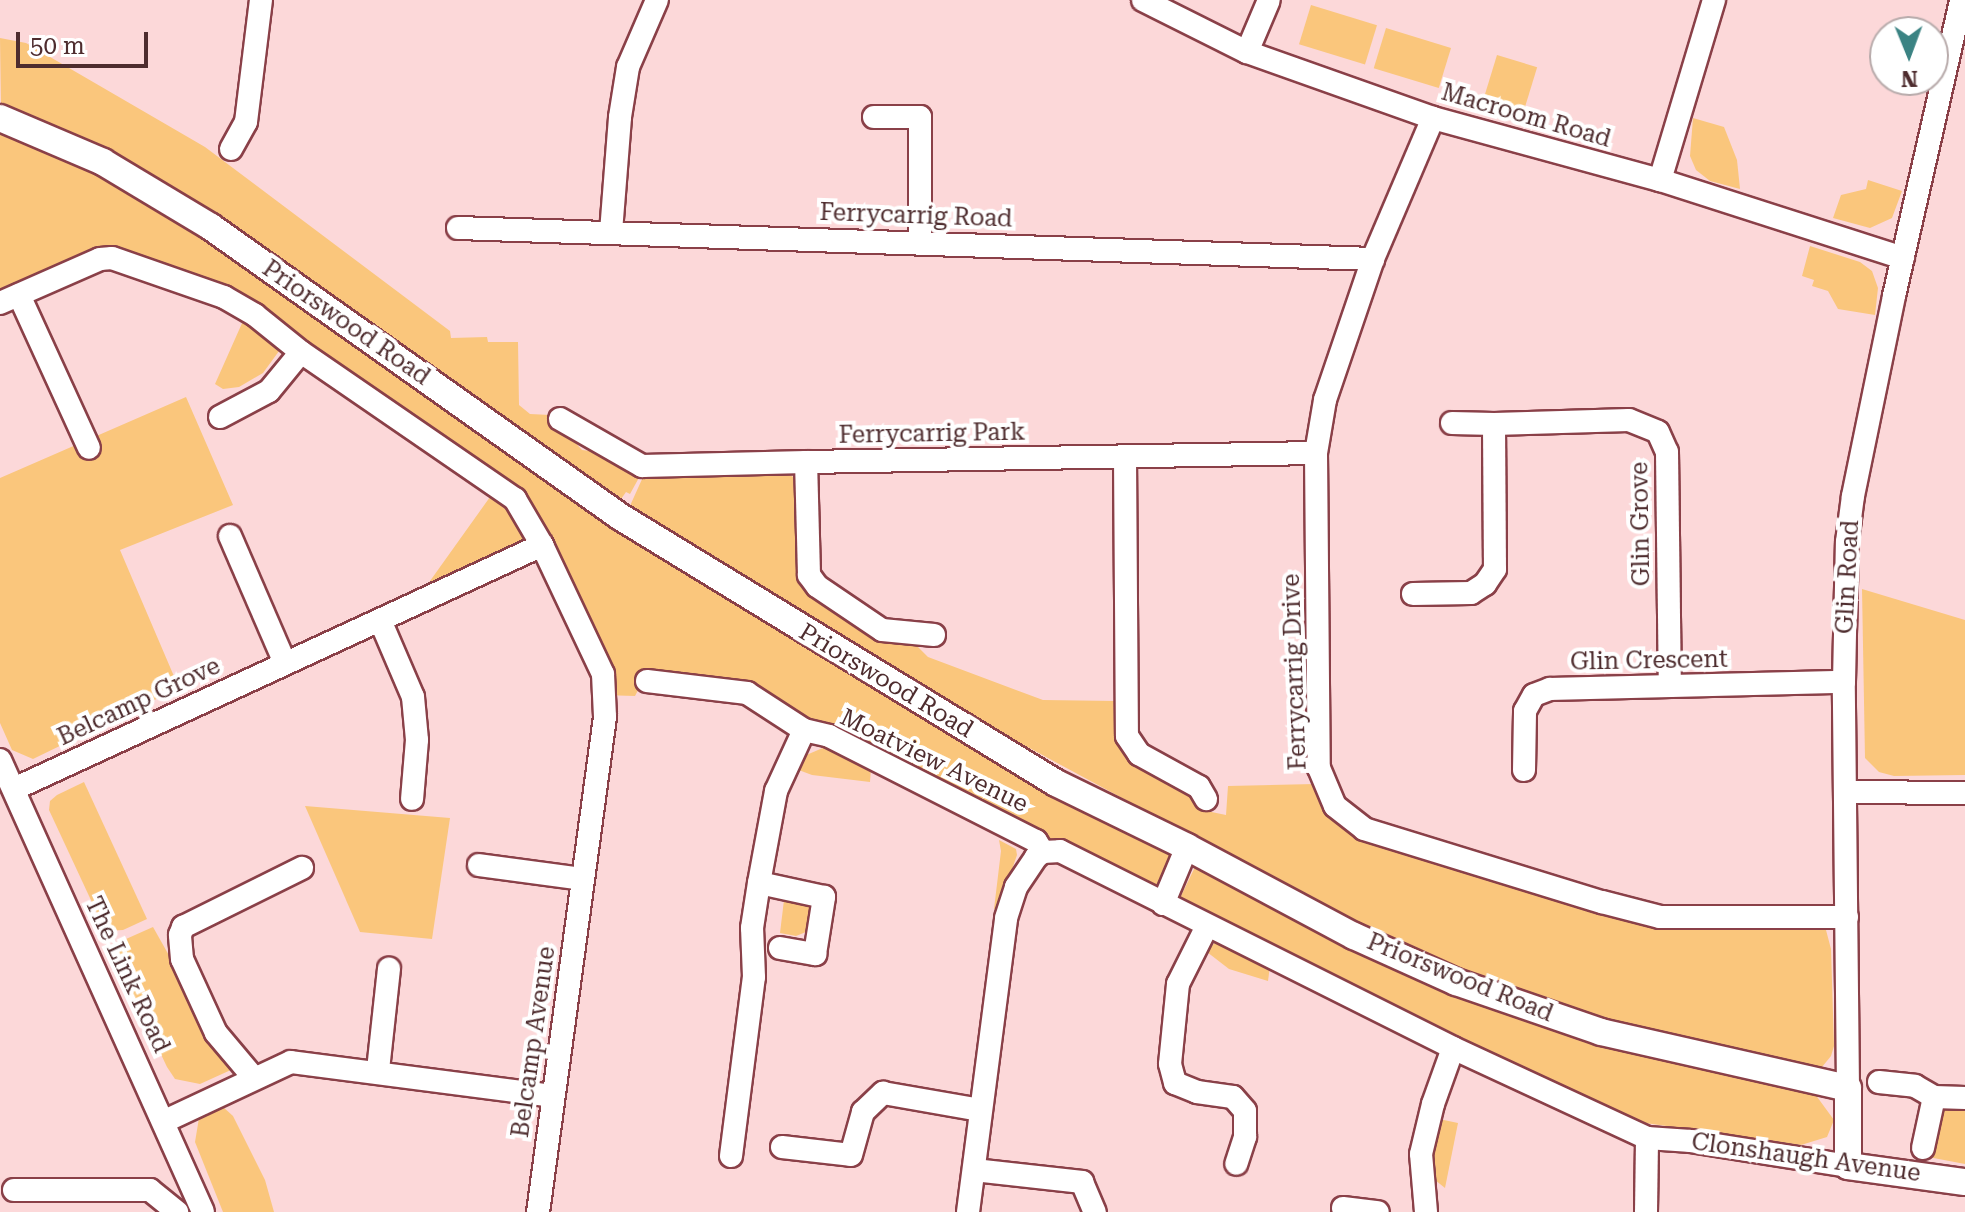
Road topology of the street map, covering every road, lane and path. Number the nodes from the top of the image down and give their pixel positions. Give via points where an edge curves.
1 (261, 0) edge
2 (657, 0) edge
3 (1143, 0) edge
4 (1269, 0) edge
5 (1714, 0) edge
6 (1961, 12) edge
7 (1247, 52) junction
8 (874, 117) dead end
9 (0, 118) edge
10 (1433, 118) junction
11 (231, 149) dead end
12 (1660, 180) junction
13 (458, 228) dead end
14 (611, 232) junction
15 (920, 242) junction
16 (1903, 258) junction
17 (1373, 259) junction
18 (10, 299) edge
19 (301, 352) junction
20 (220, 417) dead end
21 (560, 419) dead end
22 (1452, 423) dead end
23 (1494, 424) junction
24 (89, 448) dead end
25 (1316, 453) junction
26 (1125, 457) junction
27 (806, 462) junction
28 (230, 536) dead end
29 (542, 545) junction
30 (1413, 594) dead end
31 (380, 620) junction
32 (934, 635) dead end
33 (285, 663) junction
34 (647, 681) dead end
35 (1844, 682) junction
36 (1670, 686) junction
37 (804, 730) junction
38 (0, 760) edge
39 (1524, 770) dead end
40 (14, 789) junction
41 (1848, 792) junction
42 (1965, 793) edge
43 (412, 799) dead end
44 (1206, 799) dead end
45 (1187, 847) junction
46 (1043, 852) junction
47 (479, 865) dead end
48 (302, 868) dead end
49 (582, 879) junction
50 (759, 883) junction
51 (1163, 904) junction
52 (1847, 917) junction
53 (1207, 926) junction
54 (780, 948) dead end
55 (389, 969) dead end
56 (1453, 1048) junction
57 (378, 1070) junction
58 (254, 1078) junction
59 (1879, 1082) dead end
60 (1848, 1088) junction
61 (553, 1096) junction
62 (1934, 1097) junction
63 (1965, 1098) edge
64 (980, 1110) junction
65 (165, 1121) junction
66 (1647, 1138) junction
67 (782, 1147) dead end
68 (1923, 1148) dead end
69 (731, 1156) dead end
70 (1236, 1164) dead end
71 (1848, 1166) junction
72 (974, 1170) junction
73 (1965, 1182) edge
74 (14, 1190) dead end
75 (190, 1208) edge
76 (1343, 1208) dead end
77 (538, 1212) edge
78 (968, 1212) edge
79 (1095, 1212) edge
80 (1378, 1212) edge
81 (1426, 1212) edge
82 (1646, 1212) edge

1 - 11 street via 246,122
2 - 14 street via 628,67
3 - 7 street, Macroom Road
4 - 7 street
5 - 12 street
6 - 16 street, Glin Road
7 - 10 street, Macroom Road
8 - 15 street via 920,117
9 - 45 street, Priorswood Road via 103,162 211,227 619,516 1056,783
10 - 12 street, Macroom Road
10 - 17 street, Ferrycarrig Drive
12 - 16 street, Macroom Road
13 - 14 street, Ferrycarrig Road
14 - 15 street, Ferrycarrig Road
15 - 17 street, Ferrycarrig Road
16 - 35 street, Glin Road via 1853,496
17 - 25 street, Ferrycarrig Drive via 1325,400
18 - 19 street, Belcamp Avenue via 100,259 124,259 224,297
18 - 24 street, Belcamp Avenue
19 - 20 street via 269,391
19 - 29 street, Belcamp Avenue via 515,499
21 - 27 street via 642,466
22 - 23 street, Glin Grove
23 - 30 street via 1495,569 1471,593
23 - 36 street, Glin Grove via 1629,420 1658,432 1667,452
25 - 26 street, Ferrycarrig Park
25 - 52 street, Ferrycarrig Drive via 1319,768 1335,806 1364,829 1660,917
26 - 27 street, Ferrycarrig Park
26 - 44 street via 1127,736 1139,754 1199,787
27 - 32 street, Ferrycarrig Park via 809,575 817,586 882,630
28 - 33 street
29 - 31 street, Belcamp Grove
29 - 49 street, Belcamp Avenue via 603,674 605,717
31 - 33 street, Belcamp Grove
31 - 43 street via 413,697 417,740
33 - 40 street, Belcamp Grove
34 - 37 street, Moatview Avenue via 747,693
35 - 36 street, Glin Crescent
35 - 41 street, Glin Road
36 - 39 street, Glin Crescent via 1550,689 1534,695 1525,711
37 - 46 street, Moatview Avenue via 829,736 1030,837
37 - 50 street, Moatview Avenue via 776,791
38 - 40 street, The Link Road
40 - 65 street, The Link Road
41 - 42 street
41 - 52 street, Glin Road
45 - 51 street
45 - 60 street, Priorswood Road via 1354,936 1456,982 1601,1032
46 - 51 street, Moatview Avenue via 1060,851
46 - 64 street via 1016,887 1006,918
47 - 49 street
48 - 58 street via 183,927 180,935 182,959 216,1033
49 - 61 street, Belcamp Avenue
50 - 54 street via 824,897 815,954
50 - 69 street, Moatview Avenue via 752,928 754,977
51 - 53 street, Moatview Avenue
52 - 60 street, Glin Road
53 - 56 street, Moatview Avenue
53 - 70 street via 1178,984 1170,1064 1175,1083 1233,1097 1245,1111 1245,1137
55 - 57 street
56 - 66 street, Moatview Avenue
56 - 81 street via 1421,1154
57 - 58 street via 291,1062
57 - 61 street
58 - 65 street
59 - 62 street via 1915,1086
60 - 71 street, Glin Road
61 - 77 street, Belcamp Avenue
62 - 63 street
62 - 68 street
64 - 67 street via 883,1093 863,1112 851,1155
64 - 72 street
65 - 75 street, The Link Road
66 - 71 street, Clonshaugh Avenue
66 - 82 street
71 - 73 street, Clonshaugh Avenue
72 - 78 street
72 - 79 street via 1082,1182
74 - 75 street via 150,1190
76 - 80 street

